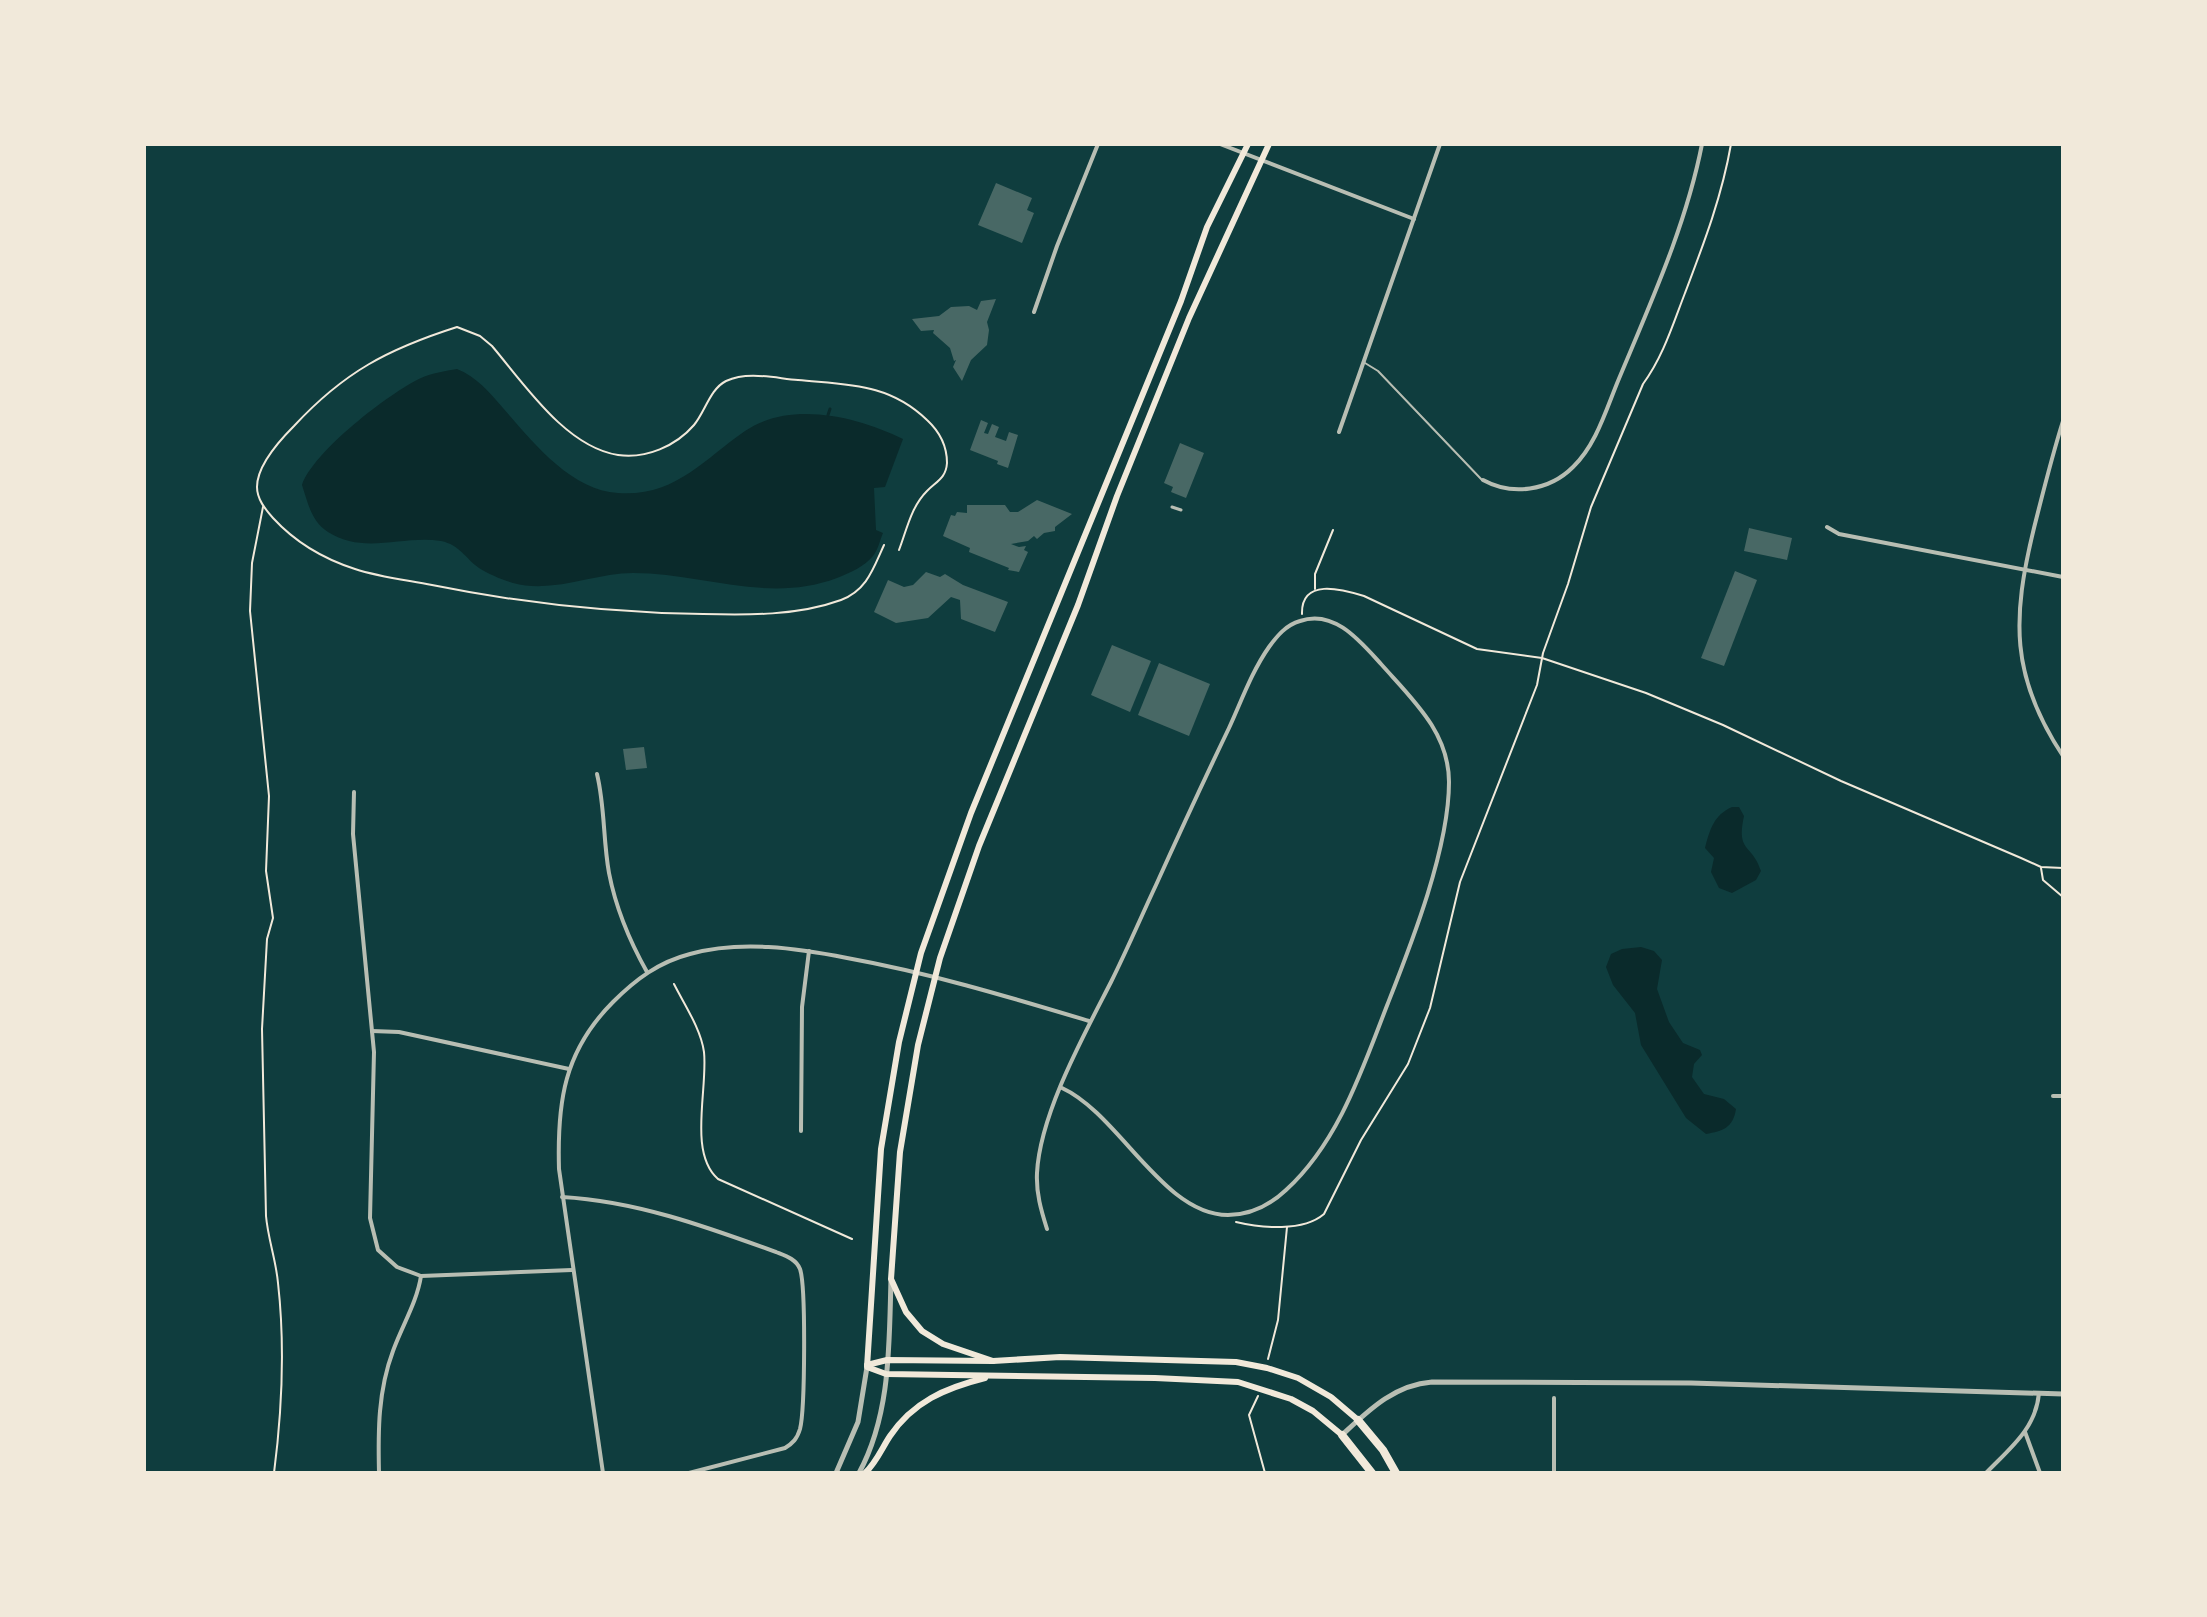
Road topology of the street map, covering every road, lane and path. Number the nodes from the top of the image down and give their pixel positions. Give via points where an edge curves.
1 (1098, 144) edge
2 (1220, 144) edge
3 (1248, 144) edge
4 (1269, 144) edge
5 (1440, 144) edge
6 (1702, 144) edge
7 (1731, 144) edge
8 (1243, 154) junction
9 (1261, 161) junction
10 (1414, 219) junction
11 (1034, 312) dead end
12 (1364, 363) junction
13 (2063, 421) edge
14 (1339, 432) dead end
15 (1483, 480) joint
16 (263, 506) junction
17 (1172, 507) dead end
18 (1181, 510) dead end
19 (1827, 527) dead end
20 (1333, 530) dead end
21 (884, 545) dead end
22 (899, 550) dead end
23 (2024, 570) junction
24 (2063, 577) edge
25 (1315, 589) junction
26 (1302, 620) junction
27 (1542, 658) junction
28 (2063, 756) edge
29 (597, 774) dead end
30 (354, 792) dead end
31 (2041, 867) junction
32 (2063, 868) edge
33 (2063, 897) edge
34 (809, 951) junction
35 (647, 972) junction
36 (915, 972) junction
37 (935, 976) junction
38 (674, 984) dead end
39 (1089, 1021) junction
40 (372, 1031) junction
41 (569, 1069) junction
42 (1062, 1088) junction
43 (2053, 1096) dead end
44 (2063, 1096) edge
45 (801, 1131) dead end
46 (562, 1197) junction
47 (1228, 1215) junction
48 (1287, 1226) junction
49 (1047, 1229) dead end
50 (852, 1239) dead end
51 (572, 1270) junction
52 (421, 1276) junction
53 (891, 1279) junction
54 (1274, 1335) dead end
55 (887, 1360) junction
56 (993, 1361) junction
57 (867, 1366) junction
58 (886, 1374) junction
59 (992, 1376) junction
60 (2039, 1393) junction
61 (2063, 1394) edge
62 (1554, 1398) dead end
63 (1257, 1402) dead end
64 (1358, 1420) junction
65 (2025, 1432) junction
66 (1342, 1435) junction
67 (274, 1473) edge
68 (379, 1473) edge
69 (603, 1473) edge
70 (689, 1473) edge
71 (836, 1473) edge
72 (859, 1473) edge
73 (865, 1473) edge
74 (1265, 1473) edge
75 (1372, 1473) edge
76 (1396, 1473) edge
77 (1554, 1473) edge
78 (1986, 1473) edge
79 (2040, 1473) edge

1 - 11 street
2 - 8 street
3 - 8 main road
4 - 9 main road
5 - 10 street
6 - 15 street via 1681,222 1588,449 1572,469 1539,487 1510,490
7 - 27 path via 1719,202 1655,368 1643,384 1591,507
8 - 9 street
8 - 36 main road via 1207,227 976,800
9 - 10 street
9 - 37 main road via 1131,460 964,884
10 - 12 street
12 - 14 street
12 - 15 lane via 1378,371
13 - 23 street
16 - 21 path via 298,541 356,569 477,594 635,612 760,615 842,600 864,587
16 - 22 path via 258,478 276,444 307,411 380,356 457,327 492,346 568,432 618,455 657,451 694,425 719,386 745,375 890,393 941,434 947,464 943,479 912,510
16 - 67 path via 250,611 269,796 266,871 273,918 267,939 262,1071 266,1216 282,1344
17 - 18 street
19 - 23 street via 1839,534
20 - 25 path via 1315,574
23 - 24 street
23 - 28 street via 2019,622 2023,667 2035,706
25 - 26 path via 1301,604
25 - 27 path via 1364,596 1477,649
26 - 39 street via 1286,627 1268,648
26 - 47 street via 1327,620 1342,627 1424,712 1447,758 1447,811 1406,959 1334,1128 1286,1190 1259,1209
27 - 31 path via 1723,725
27 - 48 path via 1519,736 1460,882 1430,1008 1408,1064 1324,1214
29 - 35 street via 616,903
30 - 40 street via 353,834
31 - 32 path
31 - 33 path via 2043,880
34 - 35 street via 719,949 688,954
34 - 36 street
34 - 45 street via 802,1007
35 - 41 street via 596,1021
36 - 37 street
36 - 57 main road via 881,1149
37 - 39 street
37 - 53 main road via 906,1112
38 - 50 path via 704,1052 703,1154 711,1173
39 - 42 street
40 - 41 street via 399,1032
40 - 52 street via 370,1218 378,1250 397,1267
41 - 46 street via 558,1129
42 - 47 street via 1085,1101 1184,1201
42 - 49 street via 1047,1121 1037,1170
43 - 44 street
46 - 51 street
46 - 70 street via 619,1202 666,1215 792,1258 800,1268 802,1419 797,1438 785,1448
47 - 48 path via 1237,1223
48 - 54 path
51 - 52 street
51 - 69 street
52 - 68 street via 388,1366 379,1408
53 - 55 street
53 - 56 main road via 906,1312 922,1331
55 - 56 main road
55 - 57 main road
55 - 58 street
56 - 64 main road via 1060,1357 1251,1364 1310,1384
57 - 58 main road
57 - 71 street via 858,1422
58 - 59 main road
58 - 72 street via 877,1426
59 - 66 main road via 1238,1382 1291,1399
59 - 73 main road via 948,1388 918,1405
60 - 61 street
60 - 64 street via 1432,1382 1398,1390
60 - 65 street
62 - 77 street
63 - 74 path via 1249,1415
64 - 66 street
64 - 76 highway
65 - 78 street
65 - 79 street
66 - 75 highway

